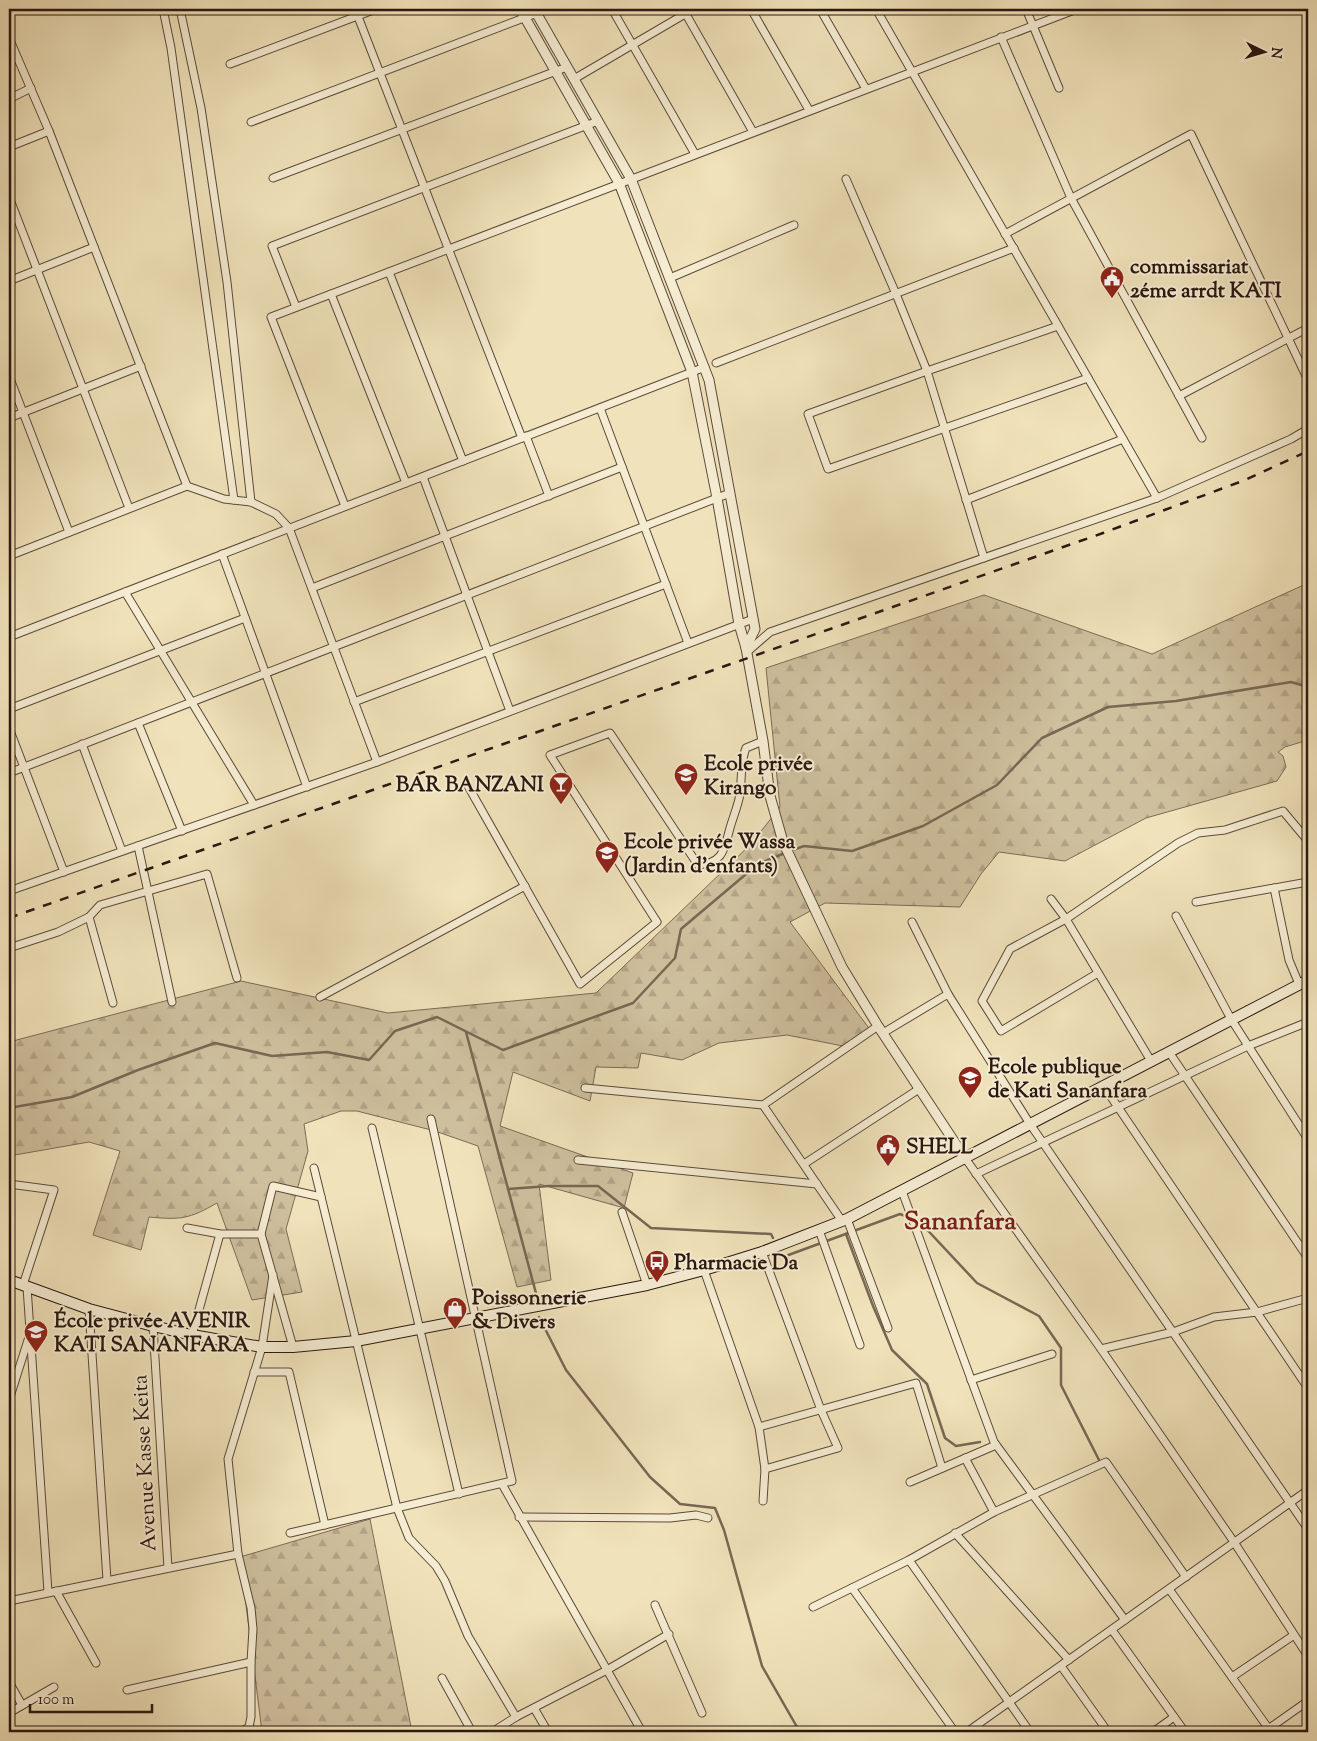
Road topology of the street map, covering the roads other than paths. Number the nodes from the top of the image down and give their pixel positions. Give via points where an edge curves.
1 (163, 9) edge
2 (180, 9) edge
3 (376, 9) edge
4 (612, 9) edge
5 (751, 9) edge
6 (820, 9) edge
7 (876, 9) edge
8 (1026, 9) edge
9 (1077, 9) edge
10 (535, 11) edge
11 (684, 11) edge
12 (356, 12) edge
13 (522, 13) edge
14 (1033, 25) junction
15 (1001, 37) junction
16 (9, 38) edge
17 (633, 45) junction
18 (230, 64) dead end
19 (567, 67) junction
20 (555, 72) junction
21 (912, 72) junction
22 (380, 73) junction
23 (574, 79) junction
24 (31, 88) junction
25 (1059, 88) dead end
26 (866, 89) junction
27 (9, 99) edge
28 (809, 110) junction
29 (598, 121) junction
30 (251, 122) dead end
31 (586, 126) junction
32 (402, 129) junction
33 (49, 131) junction
34 (753, 132) junction
35 (9, 147) edge
36 (695, 154) junction
37 (273, 178) dead end
38 (632, 179) junction
39 (846, 179) dead end
40 (619, 183) junction
41 (424, 188) junction
42 (9, 197) edge
43 (1071, 198) junction
44 (794, 225) dead end
45 (1005, 234) junction
46 (94, 248) junction
47 (1014, 248) junction
48 (448, 249) junction
49 (37, 270) junction
50 (389, 272) junction
51 (670, 278) junction
52 (9, 281) edge
53 (331, 294) junction
54 (896, 294) junction
55 (296, 307) junction
56 (1058, 326) junction
57 (1308, 328) edge
58 (1288, 338) junction
59 (716, 363) dead end
60 (141, 366) junction
61 (705, 367) junction
62 (927, 370) junction
63 (692, 372) junction
64 (9, 376) edge
65 (1088, 378) junction
66 (1308, 380) edge
67 (83, 389) junction
68 (1179, 396) junction
69 (600, 408) junction
70 (23, 413) junction
71 (9, 418) edge
72 (944, 428) junction
73 (1308, 429) edge
74 (524, 437) junction
75 (1202, 438) dead end
76 (1123, 439) junction
77 (463, 461) junction
78 (622, 467) junction
79 (423, 476) junction
80 (406, 483) junction
81 (187, 486) junction
82 (730, 493) junction
83 (549, 496) junction
84 (717, 498) junction
85 (1157, 498) junction
86 (234, 500) junction
87 (966, 500) junction
88 (251, 502) junction
89 (345, 506) junction
90 (129, 508) junction
91 (644, 526) junction
92 (289, 528) junction
93 (69, 532) junction
94 (445, 536) junction
95 (222, 554) junction
96 (9, 555) edge
97 (984, 558) junction
98 (666, 584) junction
99 (312, 588) junction
100 (125, 592) junction
101 (467, 595) junction
102 (245, 618) junction
103 (754, 618) junction
104 (739, 624) junction
105 (9, 637) edge
106 (688, 643) junction
107 (333, 647) junction
108 (161, 650) junction
109 (747, 650) junction
110 (488, 652) junction
111 (266, 673) junction
112 (192, 702) junction
113 (354, 702) junction
114 (9, 709) edge
115 (510, 711) junction
116 (138, 723) junction
117 (9, 728) edge
118 (763, 741) junction
119 (82, 744) junction
120 (377, 762) junction
121 (23, 768) junction
122 (9, 773) edge
123 (468, 786) dead end
124 (307, 787) junction
125 (254, 805) junction
126 (182, 831) junction
127 (1308, 841) edge
128 (138, 846) junction
129 (122, 852) junction
130 (64, 872) junction
131 (1308, 882) edge
132 (525, 886) junction
133 (1274, 888) junction
134 (9, 890) edge
135 (148, 891) junction
136 (1051, 899) dead end
137 (1196, 902) dead end
138 (1176, 916) dead end
139 (89, 917) junction
140 (1066, 919) junction
141 (912, 922) dead end
142 (9, 948) edge
143 (1098, 973) junction
144 (237, 978) dead end
145 (1304, 982) edge
146 (948, 994) junction
147 (320, 997) dead end
148 (172, 1002) dead end
149 (113, 1003) dead end
150 (1232, 1019) junction
151 (1308, 1022) edge
152 (880, 1029) junction
153 (1248, 1046) junction
154 (1169, 1052) junction
155 (1151, 1061) junction
156 (1185, 1075) junction
157 (1103, 1086) junction
158 (585, 1088) dead end
159 (919, 1089) junction
160 (763, 1105) junction
161 (1118, 1107) junction
162 (431, 1119) dead end
163 (1030, 1124) junction
164 (372, 1128) dead end
165 (1308, 1139) edge
166 (1043, 1143) junction
167 (965, 1158) junction
168 (578, 1160) dead end
169 (804, 1164) junction
170 (314, 1168) dead end
171 (976, 1174) junction
172 (9, 1184) edge
173 (817, 1184) junction
174 (902, 1192) junction
175 (321, 1197) junction
176 (622, 1212) dead end
177 (845, 1220) junction
178 (188, 1228) dead end
179 (819, 1230) junction
180 (220, 1234) junction
181 (261, 1234) junction
182 (762, 1252) junction
183 (1308, 1258) edge
184 (704, 1270) junction
185 (273, 1275) junction
186 (9, 1280) edge
187 (647, 1285) junction
188 (25, 1286) junction
189 (1308, 1298) edge
190 (88, 1309) junction
191 (1257, 1312) junction
192 (476, 1318) junction
193 (153, 1326) junction
194 (420, 1328) junction
195 (888, 1328) dead end
196 (1173, 1332) junction
197 (30, 1335) junction
198 (192, 1336) junction
199 (356, 1341) junction
200 (860, 1345) dead end
201 (262, 1347) junction
202 (293, 1347) junction
203 (1101, 1349) junction
204 (1052, 1354) dead end
205 (254, 1372) junction
206 (971, 1380) junction
207 (1308, 1388) edge
208 (9, 1400) edge
209 (821, 1410) junction
210 (759, 1427) junction
211 (996, 1445) junction
212 (965, 1458) junction
213 (942, 1468) junction
214 (765, 1469) junction
215 (910, 1482) dead end
216 (502, 1484) junction
217 (1308, 1490) edge
218 (460, 1494) junction
219 (1034, 1495) junction
220 (763, 1501) dead end
221 (1291, 1503) junction
222 (396, 1508) junction
223 (994, 1512) junction
224 (519, 1517) junction
225 (708, 1518) dead end
226 (325, 1525) junction
227 (1308, 1529) edge
228 (955, 1532) junction
229 (290, 1533) dead end
230 (1234, 1542) junction
231 (238, 1554) junction
232 (909, 1560) junction
233 (168, 1568) junction
234 (1186, 1577) junction
235 (107, 1580) junction
236 (852, 1588) junction
237 (1169, 1589) junction
238 (52, 1592) junction
239 (9, 1600) edge
240 (654, 1605) dead end
241 (813, 1607) dead end
242 (1125, 1620) junction
243 (1112, 1630) junction
244 (669, 1634) junction
245 (1294, 1635) junction
246 (1308, 1656) edge
247 (1068, 1660) junction
248 (96, 1662) dead end
249 (251, 1662) junction
250 (1060, 1666) junction
251 (607, 1670) junction
252 (1232, 1677) junction
253 (442, 1678) dead end
254 (9, 1682) edge
255 (54, 1687) dead end
256 (127, 1690) dead end
257 (1308, 1701) edge
258 (1009, 1702) junction
259 (22, 1705) junction
260 (534, 1708) junction
261 (9, 1713) edge
262 (702, 1713) dead end
263 (516, 1717) junction
264 (1174, 1717) junction
265 (249, 1730) edge
266 (1268, 1731) edge
267 (239, 1732) edge
268 (472, 1732) edge
269 (492, 1732) edge
270 (548, 1732) edge
271 (642, 1732) edge
272 (955, 1732) edge
273 (967, 1732) edge
274 (1030, 1732) edge
275 (1108, 1732) edge
276 (1153, 1732) edge
277 (1185, 1732) edge

1 - 86 street
2 - 88 street via 200,108 227,282
3 - 12 street
4 - 17 street
5 - 28 street
6 - 26 street
7 - 21 street
8 - 14 street
9 - 14 street
10 - 13 street
10 - 19 street
11 - 17 street
11 - 34 street
12 - 18 street
12 - 22 street
13 - 20 street
13 - 22 street
14 - 15 street
14 - 25 street
15 - 21 street
15 - 43 street
16 - 24 street
17 - 23 street
17 - 36 street
19 - 20 street
19 - 23 street
20 - 31 street
20 - 32 street
21 - 26 street
21 - 45 street
22 - 30 street
22 - 32 street
23 - 29 street
24 - 27 street
24 - 33 street
26 - 28 street
28 - 34 street
29 - 31 street
29 - 38 street
31 - 40 street
31 - 41 street
32 - 37 street
32 - 41 street
33 - 35 street
33 - 46 street
34 - 36 street
36 - 38 street
38 - 40 street
38 - 51 street
39 - 54 street
40 - 48 street
40 - 63 street
41 - 48 street
41 - 55 street via 272,246
42 - 49 street
43 - 45 street
43 - 58 street via 1191,134
43 - 68 street
44 - 51 street
45 - 47 street
46 - 49 street
46 - 60 street
47 - 54 street
47 - 56 street
48 - 50 street
48 - 74 street
49 - 52 street
49 - 67 street
50 - 53 street
50 - 77 street
51 - 61 street
53 - 55 street
53 - 80 street
54 - 59 street
54 - 62 street
55 - 89 street via 271,316
56 - 62 street
56 - 65 street
57 - 58 street
58 - 66 street
58 - 68 street
60 - 67 street
60 - 81 street
61 - 63 street
61 - 82 street
62 - 72 street
62 - 72 street via 808,414 828,469
63 - 69 street
63 - 84 street
64 - 70 street
65 - 72 street
65 - 76 street
67 - 70 street
67 - 90 street
68 - 75 street
69 - 74 street
69 - 78 street
70 - 71 street
70 - 93 street
72 - 87 street
73 - 85 street
74 - 77 street
74 - 83 street
76 - 85 street
76 - 87 street
77 - 79 street
78 - 83 street
78 - 91 street
79 - 80 street
79 - 94 street
80 - 89 street
81 - 86 street
81 - 90 street
82 - 84 street
82 - 103 street
83 - 94 street
84 - 91 street
84 - 104 street
85 - 97 street
86 - 88 street
87 - 97 street
88 - 92 street via 276,514
89 - 92 street
90 - 93 street
91 - 98 street
91 - 101 street
92 - 95 street
92 - 99 street
93 - 96 street
94 - 99 street
94 - 101 street
95 - 100 street
95 - 102 street
97 - 109 street via 770,632
98 - 106 street
98 - 110 street
99 - 107 street
100 - 105 street
100 - 108 street
101 - 107 street
101 - 110 street
102 - 108 street
102 - 111 street
103 - 104 street
103 - 109 street via 755,629
104 - 106 street
104 - 109 street
106 - 115 street
107 - 111 street
107 - 113 street
108 - 112 street
108 - 114 street
109 - 118 street
110 - 113 street
110 - 115 street
111 - 112 street
111 - 124 street
112 - 116 street
112 - 125 street
113 - 120 street
115 - 120 street
116 - 119 street
116 - 126 street
117 - 121 street
118 - 132 street via 746,748 743,756 740,797 725,851 709,864 698,865 610,733 550,755 657,922 580,984
118 - 152 street via 770,796 783,842 842,967
119 - 121 street
119 - 129 street
120 - 124 street
121 - 122 street
121 - 130 street
123 - 132 street
124 - 125 street
125 - 126 street
126 - 128 street
127 - 140 street via 1283,811 1225,830 1198,833 1178,843
128 - 129 street
128 - 135 street
129 - 130 street
130 - 134 street
131 - 133 street
132 - 147 street
133 - 137 street
133 - 145 street via 1289,960
135 - 139 street via 100,905
135 - 144 street via 207,874
135 - 148 street
136 - 140 street
138 - 150 street
139 - 142 street via 58,932
139 - 149 street
140 - 143 street
140 - 143 street via 1010,949 982,1001 1001,1031
141 - 146 street
143 - 155 street
145 - 150 main road
146 - 152 street
146 - 163 street
150 - 153 street
150 - 154 main road
151 - 153 street
152 - 159 street
152 - 160 street
153 - 156 street
153 - 165 street
154 - 155 main road
154 - 156 street
155 - 157 main road
156 - 161 street
156 - 183 street
157 - 161 street
157 - 163 main road
158 - 160 street
159 - 167 street
159 - 169 street
160 - 169 street
161 - 166 street
161 - 191 street
162 - 192 street
163 - 166 street
163 - 167 main road
164 - 194 street
166 - 171 street
166 - 196 street
167 - 171 street
167 - 174 main road
168 - 173 street
169 - 173 street
170 - 175 street
171 - 203 street
172 - 188 street via 54,1190
173 - 177 street
174 - 177 main road
174 - 206 street
175 - 181 street via 273,1186
175 - 199 street
176 - 187 street
177 - 179 main road
177 - 195 street
178 - 180 street
179 - 182 main road
179 - 200 street
180 - 181 street
180 - 198 street
181 - 185 street
182 - 184 main road
182 - 209 street
184 - 187 main road
184 - 210 street
185 - 201 street
185 - 202 street
186 - 188 main road
187 - 192 main road
188 - 190 main road
188 - 197 street
189 - 191 street
190 - 193 main road
190 - 235 street
191 - 196 street via 1214,1317
191 - 207 street
192 - 194 main road
192 - 216 street via 512,1481
193 - 198 main road
193 - 233 street, Avenue Kasse Keita
194 - 199 main road
194 - 218 street
196 - 203 street
196 - 221 street
197 - 208 street
197 - 238 street
198 - 201 main road
199 - 202 main road
199 - 222 street
201 - 202 main road
201 - 205 street
203 - 230 street
204 - 206 street
205 - 226 street via 289,1372
205 - 231 street via 228,1459
206 - 211 street
209 - 210 street
209 - 213 street via 916,1384
209 - 214 street via 838,1448
210 - 214 street
211 - 212 street
211 - 219 street
212 - 213 street
212 - 223 street
213 - 215 street
214 - 220 street
216 - 218 street
216 - 224 street
217 - 221 street
218 - 222 street
219 - 223 street
219 - 234 street via 1106,1462
219 - 242 street
221 - 227 street
221 - 230 street
222 - 226 street
222 - 263 street via 409,1538 446,1581 468,1636
223 - 228 street
224 - 225 street via 670,1518 696,1515
224 - 251 street
226 - 229 street
228 - 232 street
228 - 247 street
230 - 234 street
230 - 245 street
231 - 233 street
231 - 249 street via 251,1608
232 - 236 street
232 - 258 street
233 - 235 street
234 - 237 street
235 - 238 street
236 - 241 street
236 - 272 street
237 - 242 street
237 - 252 street
238 - 239 street
238 - 248 street
240 - 244 street
242 - 243 street
243 - 247 street
243 - 264 street
244 - 251 street
244 - 262 street
245 - 246 street
245 - 252 street
247 - 250 street
249 - 256 street
249 - 265 street
250 - 258 street
250 - 275 street
251 - 260 street
251 - 271 street
252 - 266 street
253 - 268 street
254 - 259 street
255 - 259 street
257 - 266 street
258 - 273 street
258 - 274 street
259 - 261 street
260 - 263 street
260 - 270 street
263 - 269 street
264 - 276 street
264 - 277 street
265 - 267 street

